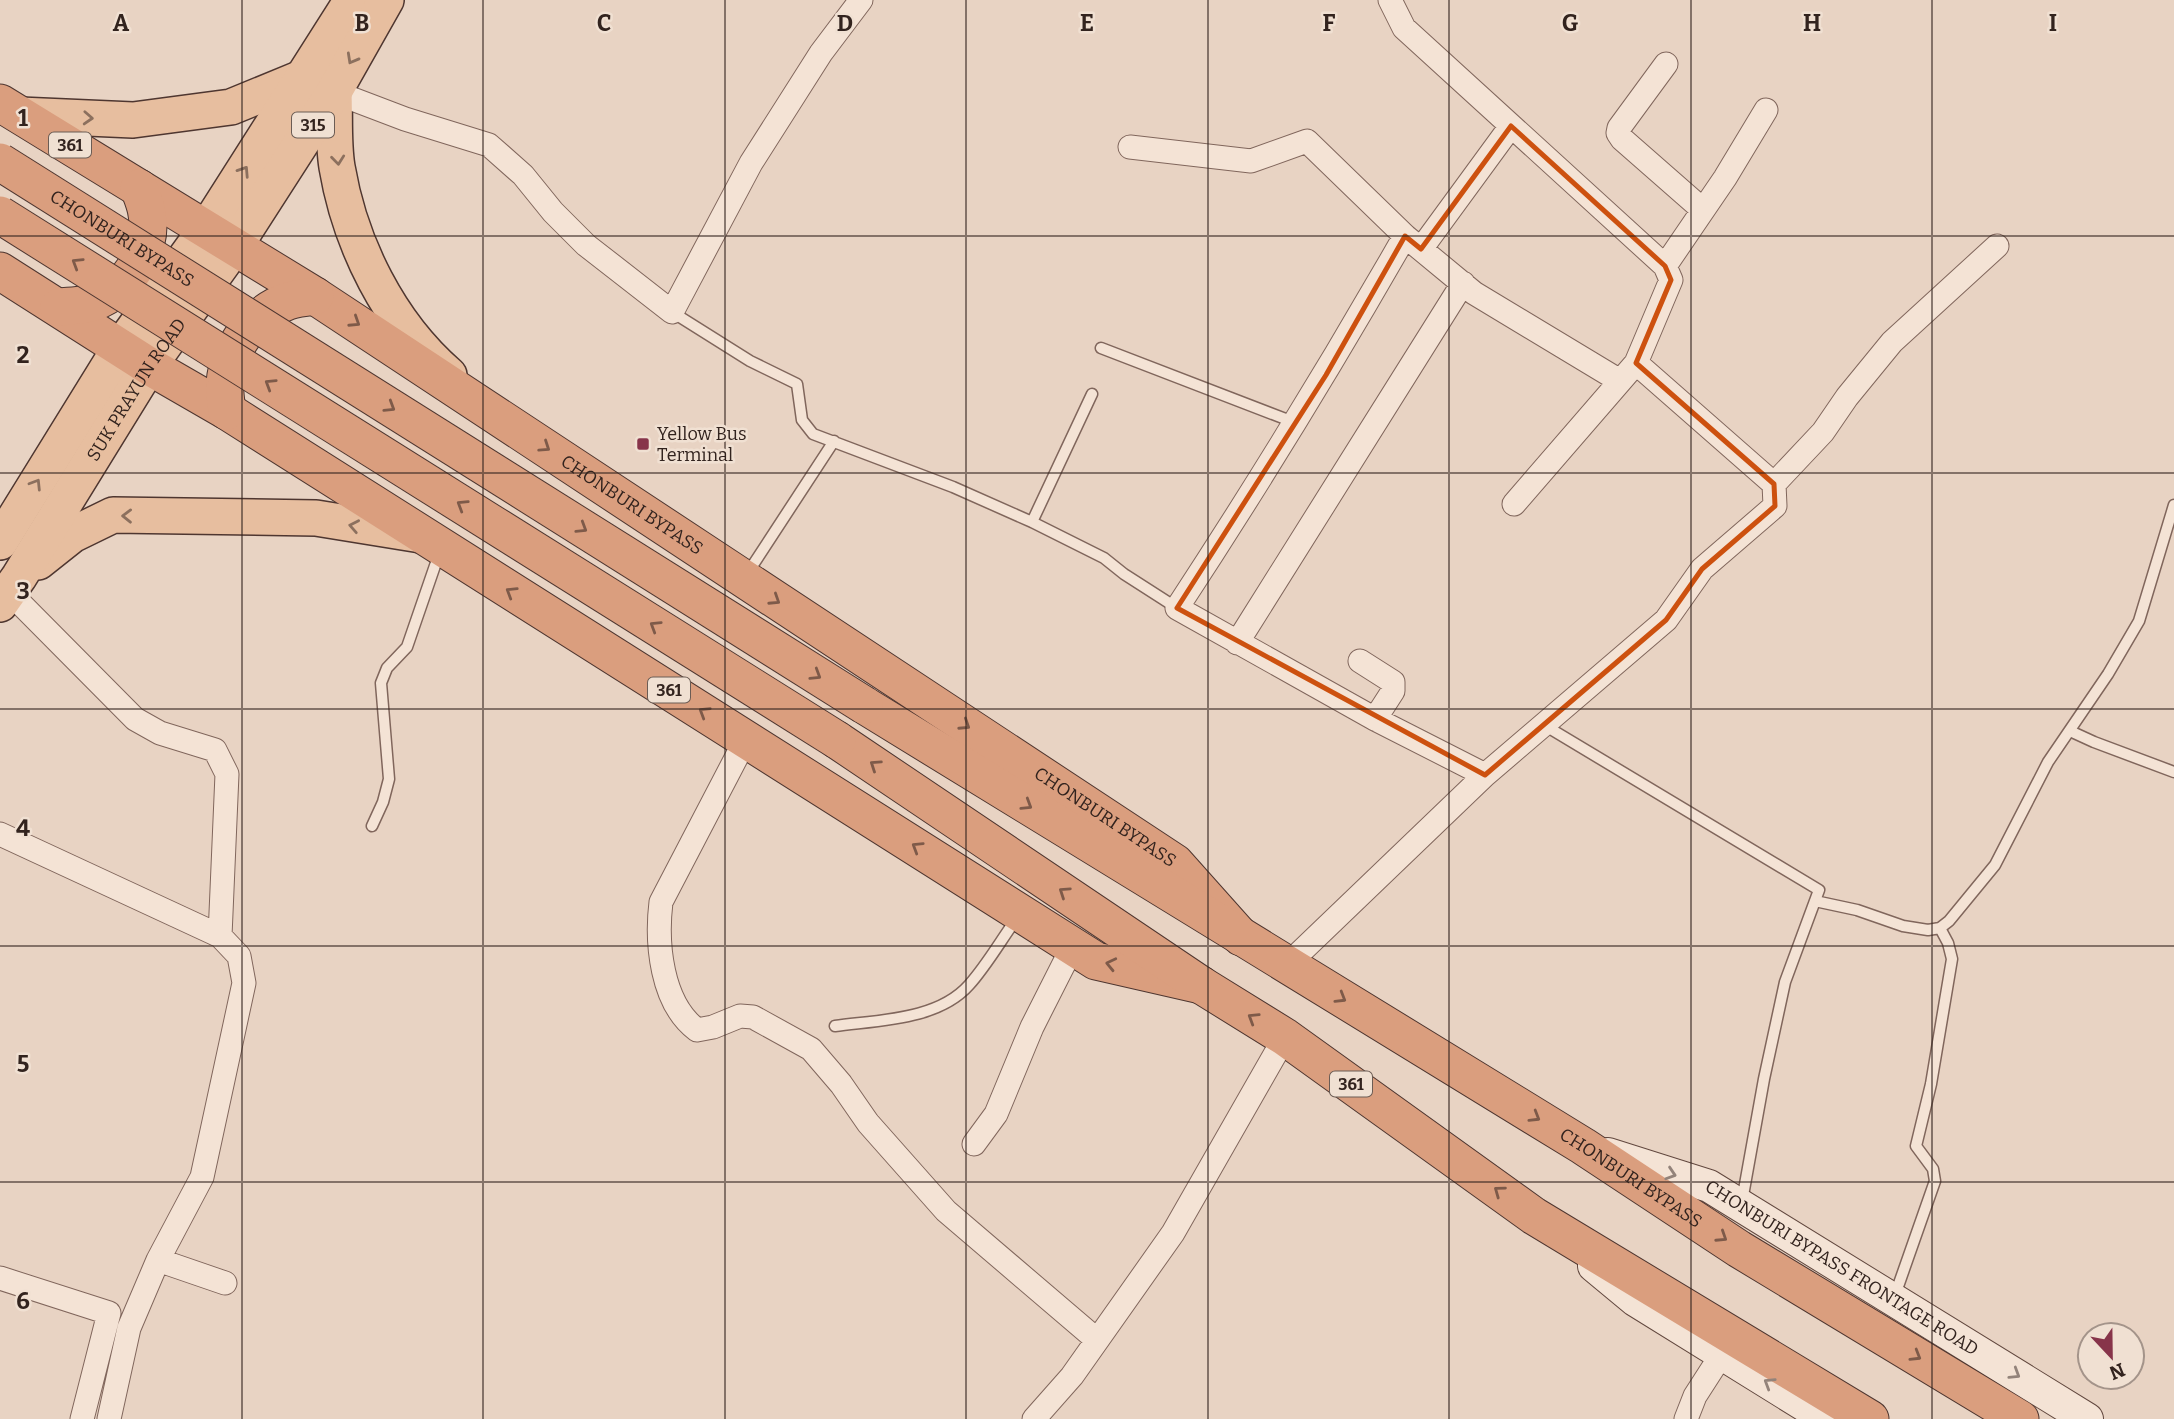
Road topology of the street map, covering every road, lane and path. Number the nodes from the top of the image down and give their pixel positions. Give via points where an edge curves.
1 (352, 0) edge
2 (386, 0) edge
3 (861, 0) edge
4 (1390, 0) edge
5 (1666, 64) dead end
6 (319, 85) junction
7 (10, 109) edge
8 (1766, 110) dead end
9 (1511, 126) junction
10 (1130, 146) dead end
11 (0, 162) edge
12 (139, 188) junction
13 (1703, 210) junction
14 (0, 215) edge
15 (221, 237) junction
16 (1413, 242) junction
17 (1997, 246) dead end
18 (1665, 266) junction
19 (0, 271) edge
20 (1463, 284) junction
21 (315, 296) junction
22 (59, 307) junction
23 (672, 312) junction
24 (1101, 348) dead end
25 (135, 357) junction
26 (1636, 363) junction
27 (1620, 381) junction
28 (1092, 394) dead end
29 (489, 410) junction
30 (227, 411) junction
31 (1296, 423) junction
32 (834, 441) junction
33 (1774, 484) junction
34 (1514, 504) dead end
35 (2174, 505) edge
36 (1032, 522) junction
37 (431, 541) junction
38 (0, 542) edge
39 (743, 579) junction
40 (9, 591) edge
41 (1177, 608) junction
42 (1237, 643) junction
43 (1360, 661) dead end
44 (1376, 719) junction
45 (1544, 725) junction
46 (2070, 731) junction
47 (746, 738) junction
48 (2174, 772) edge
49 (1485, 775) junction
50 (372, 826) dead end
51 (0, 834) edge
52 (1815, 901) junction
53 (1021, 913) junction
54 (1940, 928) junction
55 (220, 936) junction
56 (1241, 937) junction
57 (1073, 946) junction
58 (1287, 965) junction
59 (1201, 985) junction
60 (835, 1026) dead end
61 (1285, 1037) junction
62 (974, 1144) dead end
63 (1583, 1146) junction
64 (1742, 1204) junction
65 (1534, 1216) junction
66 (158, 1260) junction
67 (0, 1278) edge
68 (225, 1283) dead end
69 (1894, 1298) junction
70 (1097, 1340) junction
71 (1722, 1354) junction
72 (1046, 1415) edge
73 (82, 1419) edge
74 (109, 1419) edge
75 (1686, 1419) edge
76 (1826, 1419) edge
77 (1870, 1419) edge
78 (2020, 1419) edge
79 (2087, 1419) edge

1 - 6 main road, SUK PRAYUN ROAD / 315
2 -> 6 main road, SUK PRAYUN ROAD / 315
3 - 23 street via 821,53 751,163
4 - 9 street via 1404,28
5 - 13 street via 1618,133
7 -> 6 main road via 133,120 231,107
6 - 15 main road, SUK PRAYUN ROAD / 315
6 - 23 street via 489,145 523,174 586,245
6 -> 29 main road via 356,237 382,292 433,361
7 - 12 highway, CHONBURI BYPASS / 361
8 - 13 street
9 - 16 street
9 - 18 street
10 - 16 street via 1251,161 1307,141
11 -> 56 highway, CHONBURI BYPASS / 361, bridge
12 - 15 highway, CHONBURI BYPASS / 361
12 - 22 highway via 148,215 146,244 134,271 114,291 88,304
13 - 18 street
59 -> 14 highway, 361, bridge via 837,740
15 - 21 highway, CHONBURI BYPASS / 361
15 - 25 main road, SUK PRAYUN ROAD / 315
16 - 20 street
16 - 31 street
17 - 33 street via 1892,342 1823,432
18 - 26 street via 1671,280
19 - 22 highway, 361
20 - 27 street
20 - 42 street
21 -> 29 highway, CHONBURI BYPASS / 361
21 - 30 highway via 288,301 264,314 245,333 231,357 225,383
22 - 25 highway, 361
23 - 32 lane via 750,361 797,384 802,419 813,434
24 - 31 lane
25 - 30 highway, 361
38 -> 25 main road, SUK PRAYUN ROAD / 315
25 - 40 main road, SUK PRAYUN ROAD / 315
26 - 27 street
26 - 33 street
27 - 34 street
28 - 36 lane
29 -> 39 highway, CHONBURI BYPASS / 361
30 - 37 highway, 361
31 - 41 street
32 - 36 lane
32 - 39 lane
33 - 45 street via 1775,506 1702,569 1666,620
35 - 46 lane via 2139,621
36 - 41 lane via 1104,558
37 -> 40 main road via 316,519 113,516 72,535
47 -> 37 highway, 361
37 - 50 lane via 407,647 387,668 381,683 389,779
39 -> 56 highway, CHONBURI BYPASS / 361 via 1175,863
40 - 55 street via 135,719 160,733 215,750 227,774
41 - 42 street
42 - 44 street
43 - 44 street via 1393,682 1393,691
44 - 49 street
45 - 49 street
45 - 52 lane via 1819,890
46 - 48 lane
46 - 54 lane via 2048,762 1994,865
53 -> 47 highway, 361
47 - 70 street via 661,902 658,928 676,1007 697,1030 740,1016 753,1017 811,1049 868,1123 946,1211
49 - 58 street
51 - 55 street
52 - 54 lane via 1903,926
52 - 64 lane via 1785,982
53 - 57 highway, 361
53 - 60 lane via 968,986 947,1002 904,1016
54 - 69 lane via 1952,960 1916,1146 1933,1169 1935,1181
55 - 66 street via 239,956 244,983 202,1177
56 - 58 highway, CHONBURI BYPASS / 361
59 -> 57 highway, 361 via 1096,961
57 - 62 street via 1032,1027 996,1114
58 -> 63 highway, CHONBURI BYPASS / 361
61 -> 59 highway, 361
65 -> 61 highway, 361
61 - 70 street via 1173,1233
63 -> 64 main road, CHONBURI BYPASS FRONTAGE ROAD / 361 via 1709,1186
63 -> 78 highway, CHONBURI BYPASS / 361 via 1739,1248
64 - 69 main road, CHONBURI BYPASS FRONTAGE ROAD / 361
65 - 71 main road, 361 via 1635,1300
65 - 77 highway, 361
66 - 68 street
66 - 74 street via 129,1328
67 - 73 street via 109,1314
69 -> 79 main road, CHONBURI BYPASS FRONTAGE ROAD / 361
70 - 72 street
71 - 75 street
76 -> 71 main road, 361

